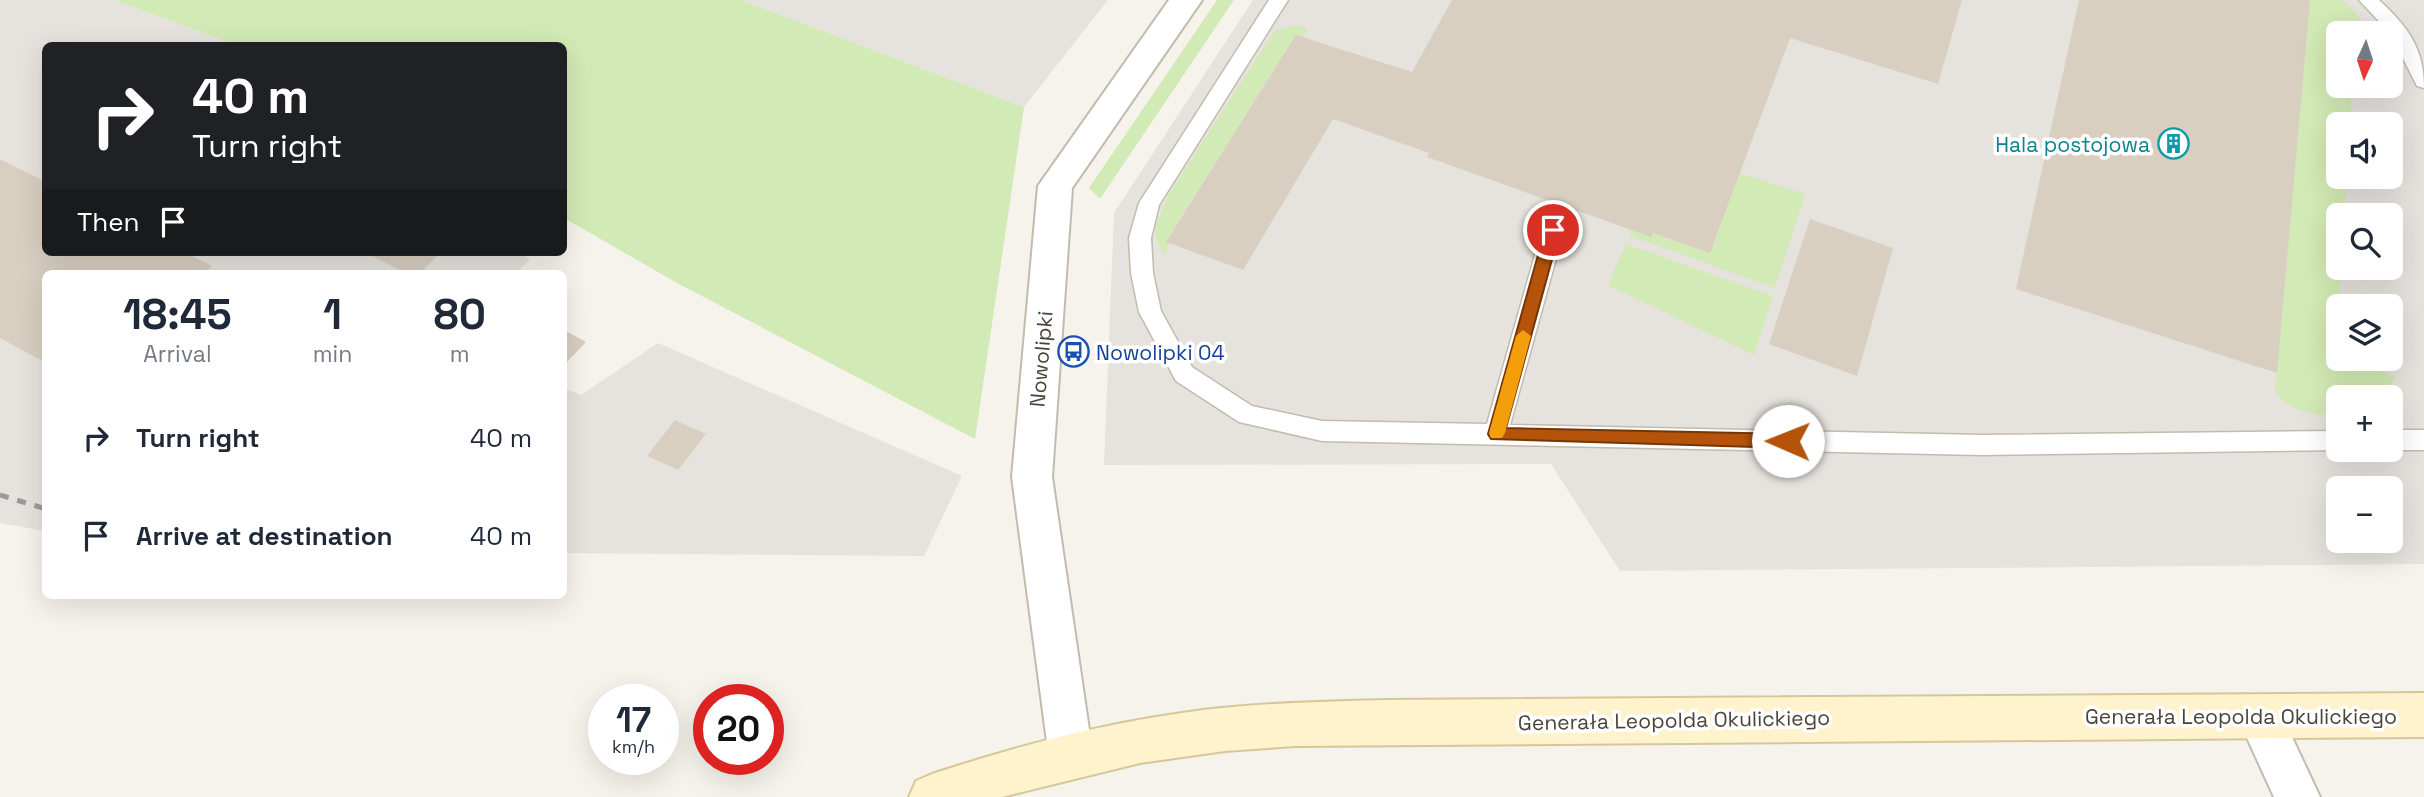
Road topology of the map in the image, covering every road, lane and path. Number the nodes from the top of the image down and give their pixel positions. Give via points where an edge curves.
1 (1186, 0) edge
2 (1279, 0) edge
3 (2368, 0) edge
4 (2424, 81) edge
5 (1553, 230) dead end
6 (1496, 434) junction
7 (2403, 440) edge
8 (2424, 440) edge
9 (2326, 441) edge
10 (2424, 715) edge
11 (2259, 718) junction
12 (1071, 757) junction
13 (932, 797) edge
14 (2297, 797) edge

1 - 12 street, Nowolipki via 1055,186 1032,477
2 - 6 lane via 1149,203 1140,238 1150,312 1184,374 1247,415 1322,430
3 - 4 lane via 2395,26
5 - 6 lane
6 - 9 lane via 1982,445
7 - 8 lane
10 - 11 main road, Generała Leopolda Okulickiego
11 - 12 main road, Generała Leopolda Okulickiego via 2048,716 1278,725 1184,735
11 - 14 street
12 - 13 main road, Generała Leopolda Okulickiego

